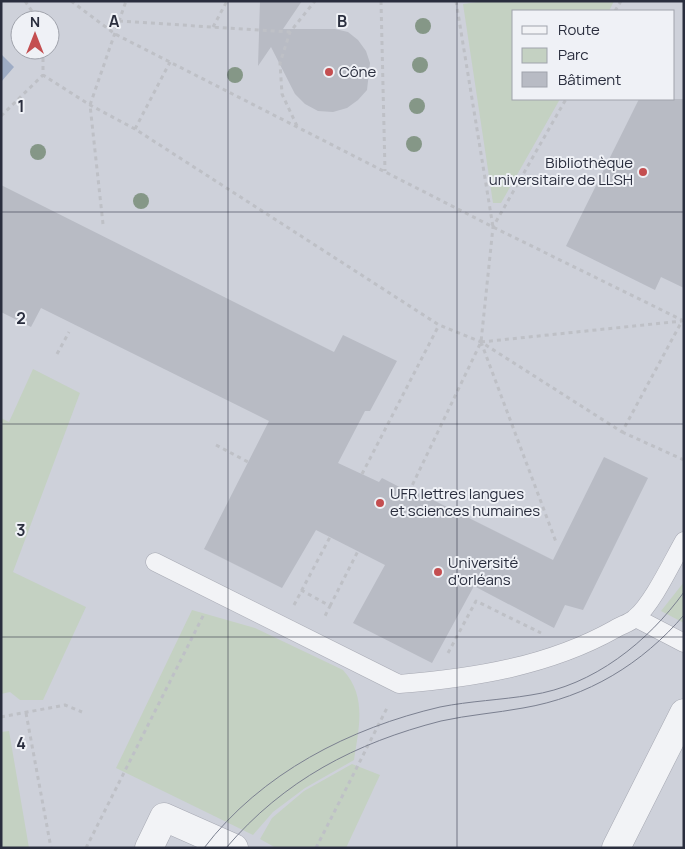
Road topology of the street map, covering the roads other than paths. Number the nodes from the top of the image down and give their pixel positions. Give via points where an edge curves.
1 (684, 541) edge
2 (155, 562) dead end
3 (636, 618) junction
4 (684, 643) edge
5 (684, 713) edge
6 (149, 848) edge
7 (234, 848) edge
8 (616, 848) edge

1 - 3 lane via 661,583
2 - 3 lane via 399,684 442,681 519,668 593,642
3 - 4 lane
5 - 8 street
6 - 7 street via 164,817

